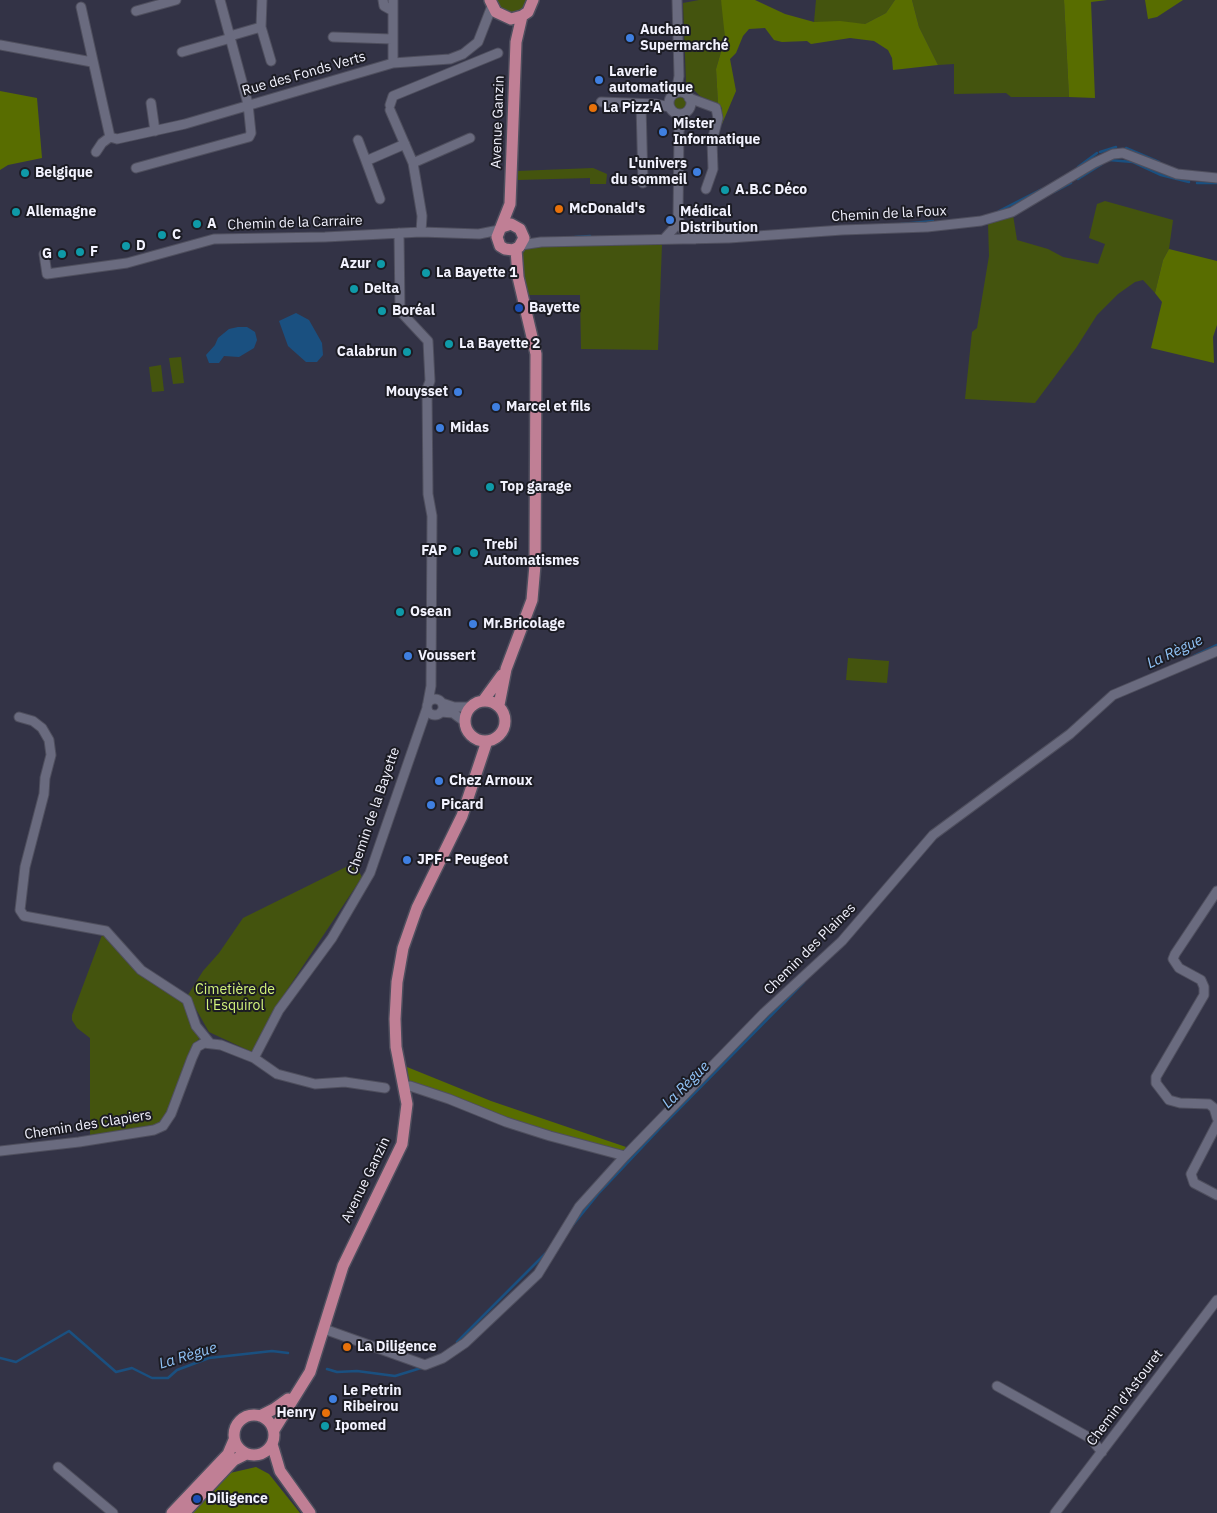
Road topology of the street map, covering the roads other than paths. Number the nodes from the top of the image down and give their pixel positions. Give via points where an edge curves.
1 (176, 0) edge
2 (220, 0) edge
3 (262, 0) edge
4 (383, 0) edge
5 (393, 0) edge
6 (533, 0) edge
7 (677, 0) edge
8 (491, 3) edge
9 (81, 7) dead end
10 (136, 11) dead end
11 (393, 11) junction
12 (522, 16) junction
13 (503, 17) junction
14 (488, 19) junction
15 (262, 28) junction
16 (230, 37) junction
17 (333, 37) dead end
18 (392, 39) junction
19 (516, 42) junction
20 (0, 45) edge
21 (182, 52) dead end
22 (498, 52) dead end
23 (463, 54) junction
24 (272, 61) dead end
25 (92, 62) junction
26 (393, 64) junction
27 (468, 65) junction
28 (601, 102) dead end
29 (151, 103) dead end
30 (680, 103) junction
31 (641, 104) junction
32 (248, 106) junction
33 (155, 131) junction
34 (110, 138) junction
35 (470, 138) dead end
36 (358, 140) dead end
37 (405, 144) junction
38 (96, 152) dead end
39 (366, 161) junction
40 (413, 163) junction
41 (136, 168) dead end
42 (1217, 178) edge
43 (643, 183) dead end
44 (706, 189) dead end
45 (380, 199) dead end
46 (678, 218) junction
47 (682, 228) junction
48 (420, 232) junction
49 (399, 233) junction
50 (510, 237) junction
51 (669, 239) junction
52 (691, 239) junction
53 (44, 254) dead end
54 (1217, 651) edge
55 (506, 669) junction
56 (483, 700) junction
57 (434, 706) junction
58 (499, 706) junction
59 (470, 707) junction
60 (19, 717) dead end
61 (465, 722) junction
62 (474, 738) junction
63 (487, 741) junction
64 (475, 774) junction
65 (1217, 891) edge
66 (209, 1042) junction
67 (254, 1058) junction
68 (405, 1087) junction
69 (386, 1088) dead end
70 (1217, 1118) edge
71 (1217, 1124) edge
72 (0, 1151) edge
73 (626, 1156) junction
74 (1217, 1195) edge
75 (1217, 1300) edge
76 (324, 1329) junction
77 (997, 1386) dead end
78 (295, 1394) junction
79 (260, 1416) junction
80 (274, 1430) junction
81 (234, 1440) junction
82 (272, 1444) junction
83 (1102, 1452) junction
84 (251, 1455) junction
85 (58, 1467) dead end
86 (280, 1471) junction
87 (113, 1513) edge
88 (172, 1513) edge
89 (184, 1513) edge
90 (310, 1513) edge
91 (1055, 1513) edge

1 - 10 street
2 - 16 street
3 - 15 street
4 - 11 street via 384,6
5 - 11 street
6 - 12 main road via 528,12
7 - 30 street
8 - 13 main road, Avenue Ganzin
8 - 14 street
9 - 25 street
11 - 18 street
12 - 13 main road
12 - 19 main road, Avenue Ganzin
13 - 14 street
13 - 19 main road, Avenue Ganzin
14 - 23 street via 478,42
15 - 16 street
15 - 24 street
16 - 21 street
16 - 32 street
17 - 18 street
18 - 26 street
19 - 50 main road, Avenue Ganzin
20 - 25 street
22 - 27 street
23 - 26 street, Rue des Fonds Verts via 450,59
23 - 27 street
25 - 34 street
26 - 32 street, Rue des Fonds Verts
27 - 37 street via 393,96 390,107
28 - 31 street
29 - 33 street
30 - 31 street
30 - 44 street via 709,104 716,108 718,118 712,141 712,177
30 - 46 street
31 - 43 street
32 - 33 street, Rue des Fonds Verts
32 - 41 street via 249,137
33 - 34 street, Rue des Fonds Verts
34 - 38 street
35 - 40 street
36 - 39 street
37 - 39 street
37 - 40 street
39 - 45 street
40 - 48 street via 422,216
42 - 52 street, Chemin de la Foux via 1177,174 1130,154 1113,154 1012,212 981,221 927,227
46 - 47 street
46 - 51 street
47 - 51 street
47 - 52 street
48 - 49 street, Chemin de la Carraire
48 - 50 street, Chemin de la Carraire
49 - 53 street, Chemin de la Carraire via 325,238 214,239 127,263 47,274
49 - 57 street via 400,312 428,341 431,686
50 - 51 street, Chemin de la Foux via 541,242
50 - 55 main road via 530,351 535,413 534,582 527,617
51 - 52 street, Chemin de la Foux
54 - 73 street, Chemin des Plaines via 1113,695 1070,734 933,835 842,941 764,1013
55 - 56 main road
55 - 58 main road
56 - 58 main road
56 - 59 main road
57 - 59 street
57 - 61 street
57 - 67 street, Chemin de la Bayette via 420,723 370,874 332,938 279,1010
58 - 63 main road via 505,717 505,726 499,736
59 - 61 main road
60 - 66 street via 42,728 49,740 51,755 25,867 20,910 24,916 106,931 141,970 186,1000 196,1026
61 - 62 main road
62 - 63 main road
62 - 64 main road, Avenue Ganzin
63 - 64 main road, Avenue Ganzin
64 - 68 main road, Avenue Ganzin via 462,816 418,908 403,948 395,1019 396,1046
65 - 70 street via 1173,959 1179,968 1201,980 1204,995 1156,1077 1156,1083 1169,1100 1209,1104
66 - 67 street
66 - 72 street, Chemin des Clapiers via 197,1047 171,1114 163,1126 79,1142
67 - 69 street via 277,1074 315,1084 345,1082
68 - 73 street via 457,1101 550,1136
68 - 76 main road, Avenue Ganzin via 407,1116 402,1144 343,1266
71 - 74 street via 1191,1174 1194,1183
73 - 76 street, Chemin des Plaines via 578,1207 538,1274 465,1343 443,1358 426,1365
75 - 83 street, Chemin d'Astouret
76 - 78 main road, Avenue Ganzin via 310,1372
77 - 83 street via 1090,1438
78 - 79 main road, Avenue Ganzin
78 - 80 main road, Avenue Ganzin
79 - 80 main road
79 - 81 main road via 242,1419 235,1428
80 - 82 main road
81 - 84 main road via 237,1446
81 - 88 main road via 228,1454
82 - 84 main road via 266,1452
82 - 86 main road
83 - 91 street, Chemin d'Astouret
84 - 86 main road
84 - 89 main road via 234,1460
85 - 87 street
86 - 90 main road

